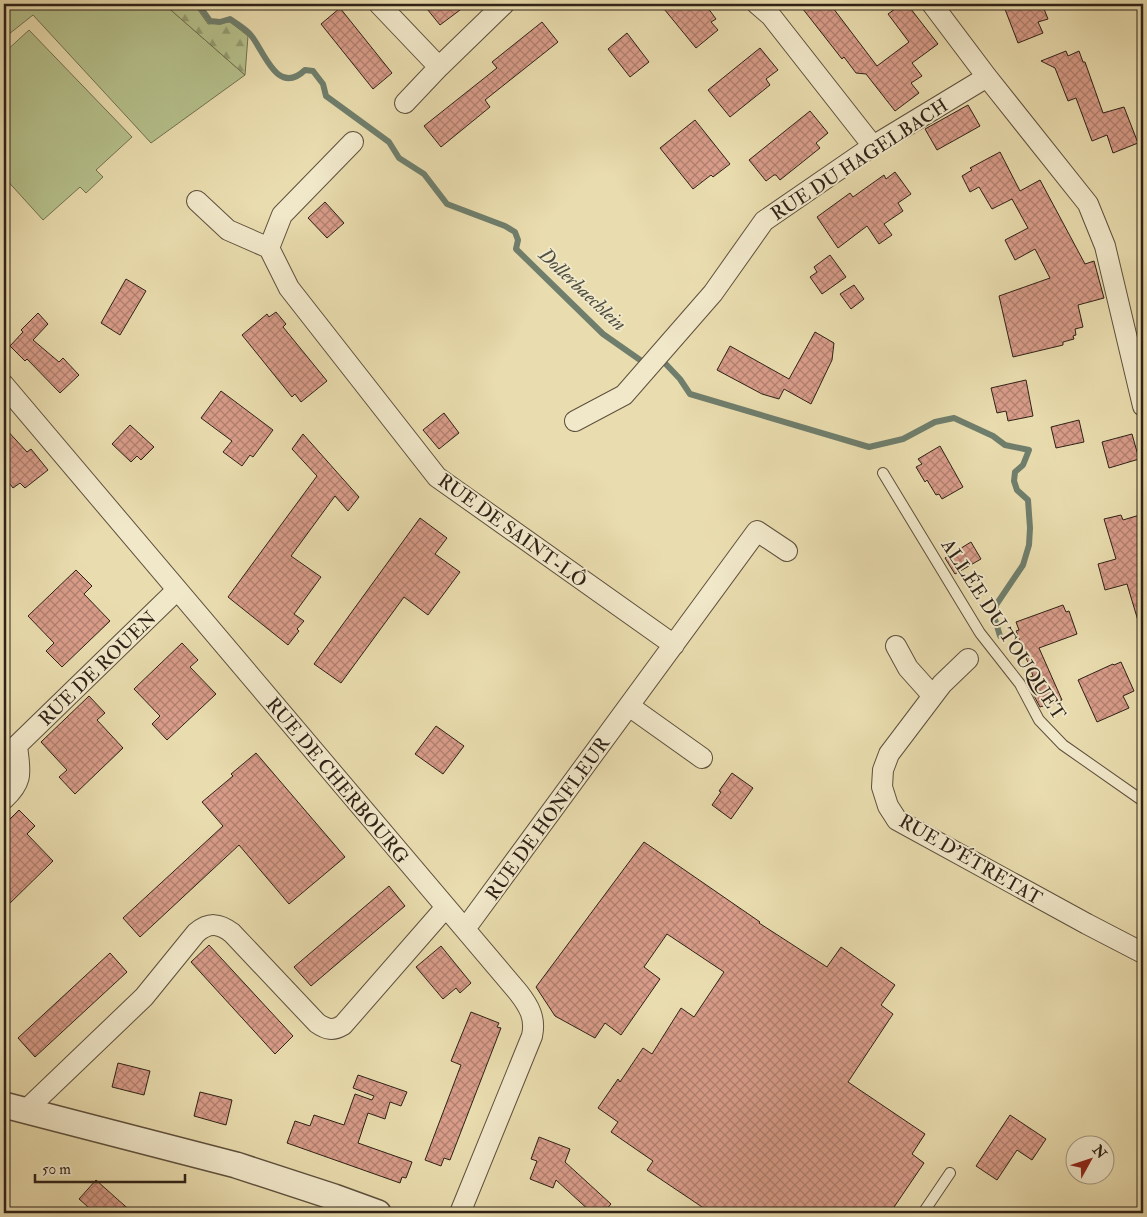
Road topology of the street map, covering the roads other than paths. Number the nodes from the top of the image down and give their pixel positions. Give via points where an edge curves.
1 (380, 4) edge
2 (504, 4) edge
3 (757, 4) edge
4 (934, 4) edge
5 (439, 67) junction
6 (987, 77) junction
7 (405, 103) dead end
8 (353, 142) dead end
9 (873, 146) junction
10 (198, 201) dead end
11 (268, 248) junction
12 (4, 385) edge
13 (1143, 406) edge
14 (575, 421) dead end
15 (883, 473) dead end
16 (787, 551) dead end
17 (177, 590) junction
18 (674, 645) junction
19 (896, 646) dead end
20 (968, 659) dead end
21 (933, 696) junction
22 (629, 706) junction
23 (10, 752) edge
24 (702, 758) dead end
25 (4, 799) edge
26 (1143, 801) edge
27 (446, 907) junction
28 (465, 929) junction
29 (1143, 953) edge
30 (15, 1108) edge
31 (950, 1173) dead end
32 (378, 1213) edge
33 (460, 1213) edge
34 (923, 1213) edge

1 - 5 street
2 - 5 street
3 - 9 street via 771,16
4 - 6 street
5 - 7 street
6 - 9 street, RUE DU HAGELBACH
6 - 13 street via 1088,204 1105,246
8 - 11 street via 282,215
9 - 14 street, RUE DU HAGELBACH via 764,221 712,293 624,396
10 - 11 street via 228,230
11 - 18 street, RUE DE SAINT-LÔ via 289,288 437,477
12 - 17 street, RUE DE CHERBOURG
15 - 26 lane, ALLÉE DU TOUQUET via 980,633 1020,684 1039,720 1063,744
16 - 18 street, RUE DE HONFLEUR via 757,531
17 - 23 street, RUE DE ROUEN
17 - 27 street, RUE DE CHERBOURG
18 - 22 street, RUE DE HONFLEUR
19 - 21 street via 908,668
20 - 21 street, RUE D'ÉTRETAT
21 - 29 street, RUE D'ÉTRETAT via 889,754 883,770 882,787 897,820
22 - 24 street
22 - 28 street, RUE DE HONFLEUR
23 - 25 street, RUE DE ROUEN via 19,766 19,781
27 - 28 street, RUE DE CHERBOURG
27 - 30 street via 344,1025 337,1029 324,1028 317,1023 232,933 218,924 205,926 144,997
28 - 33 street, RUE DE CHERBOURG via 526,1003 534,1027
30 - 32 street via 236,1165
31 - 34 lane

